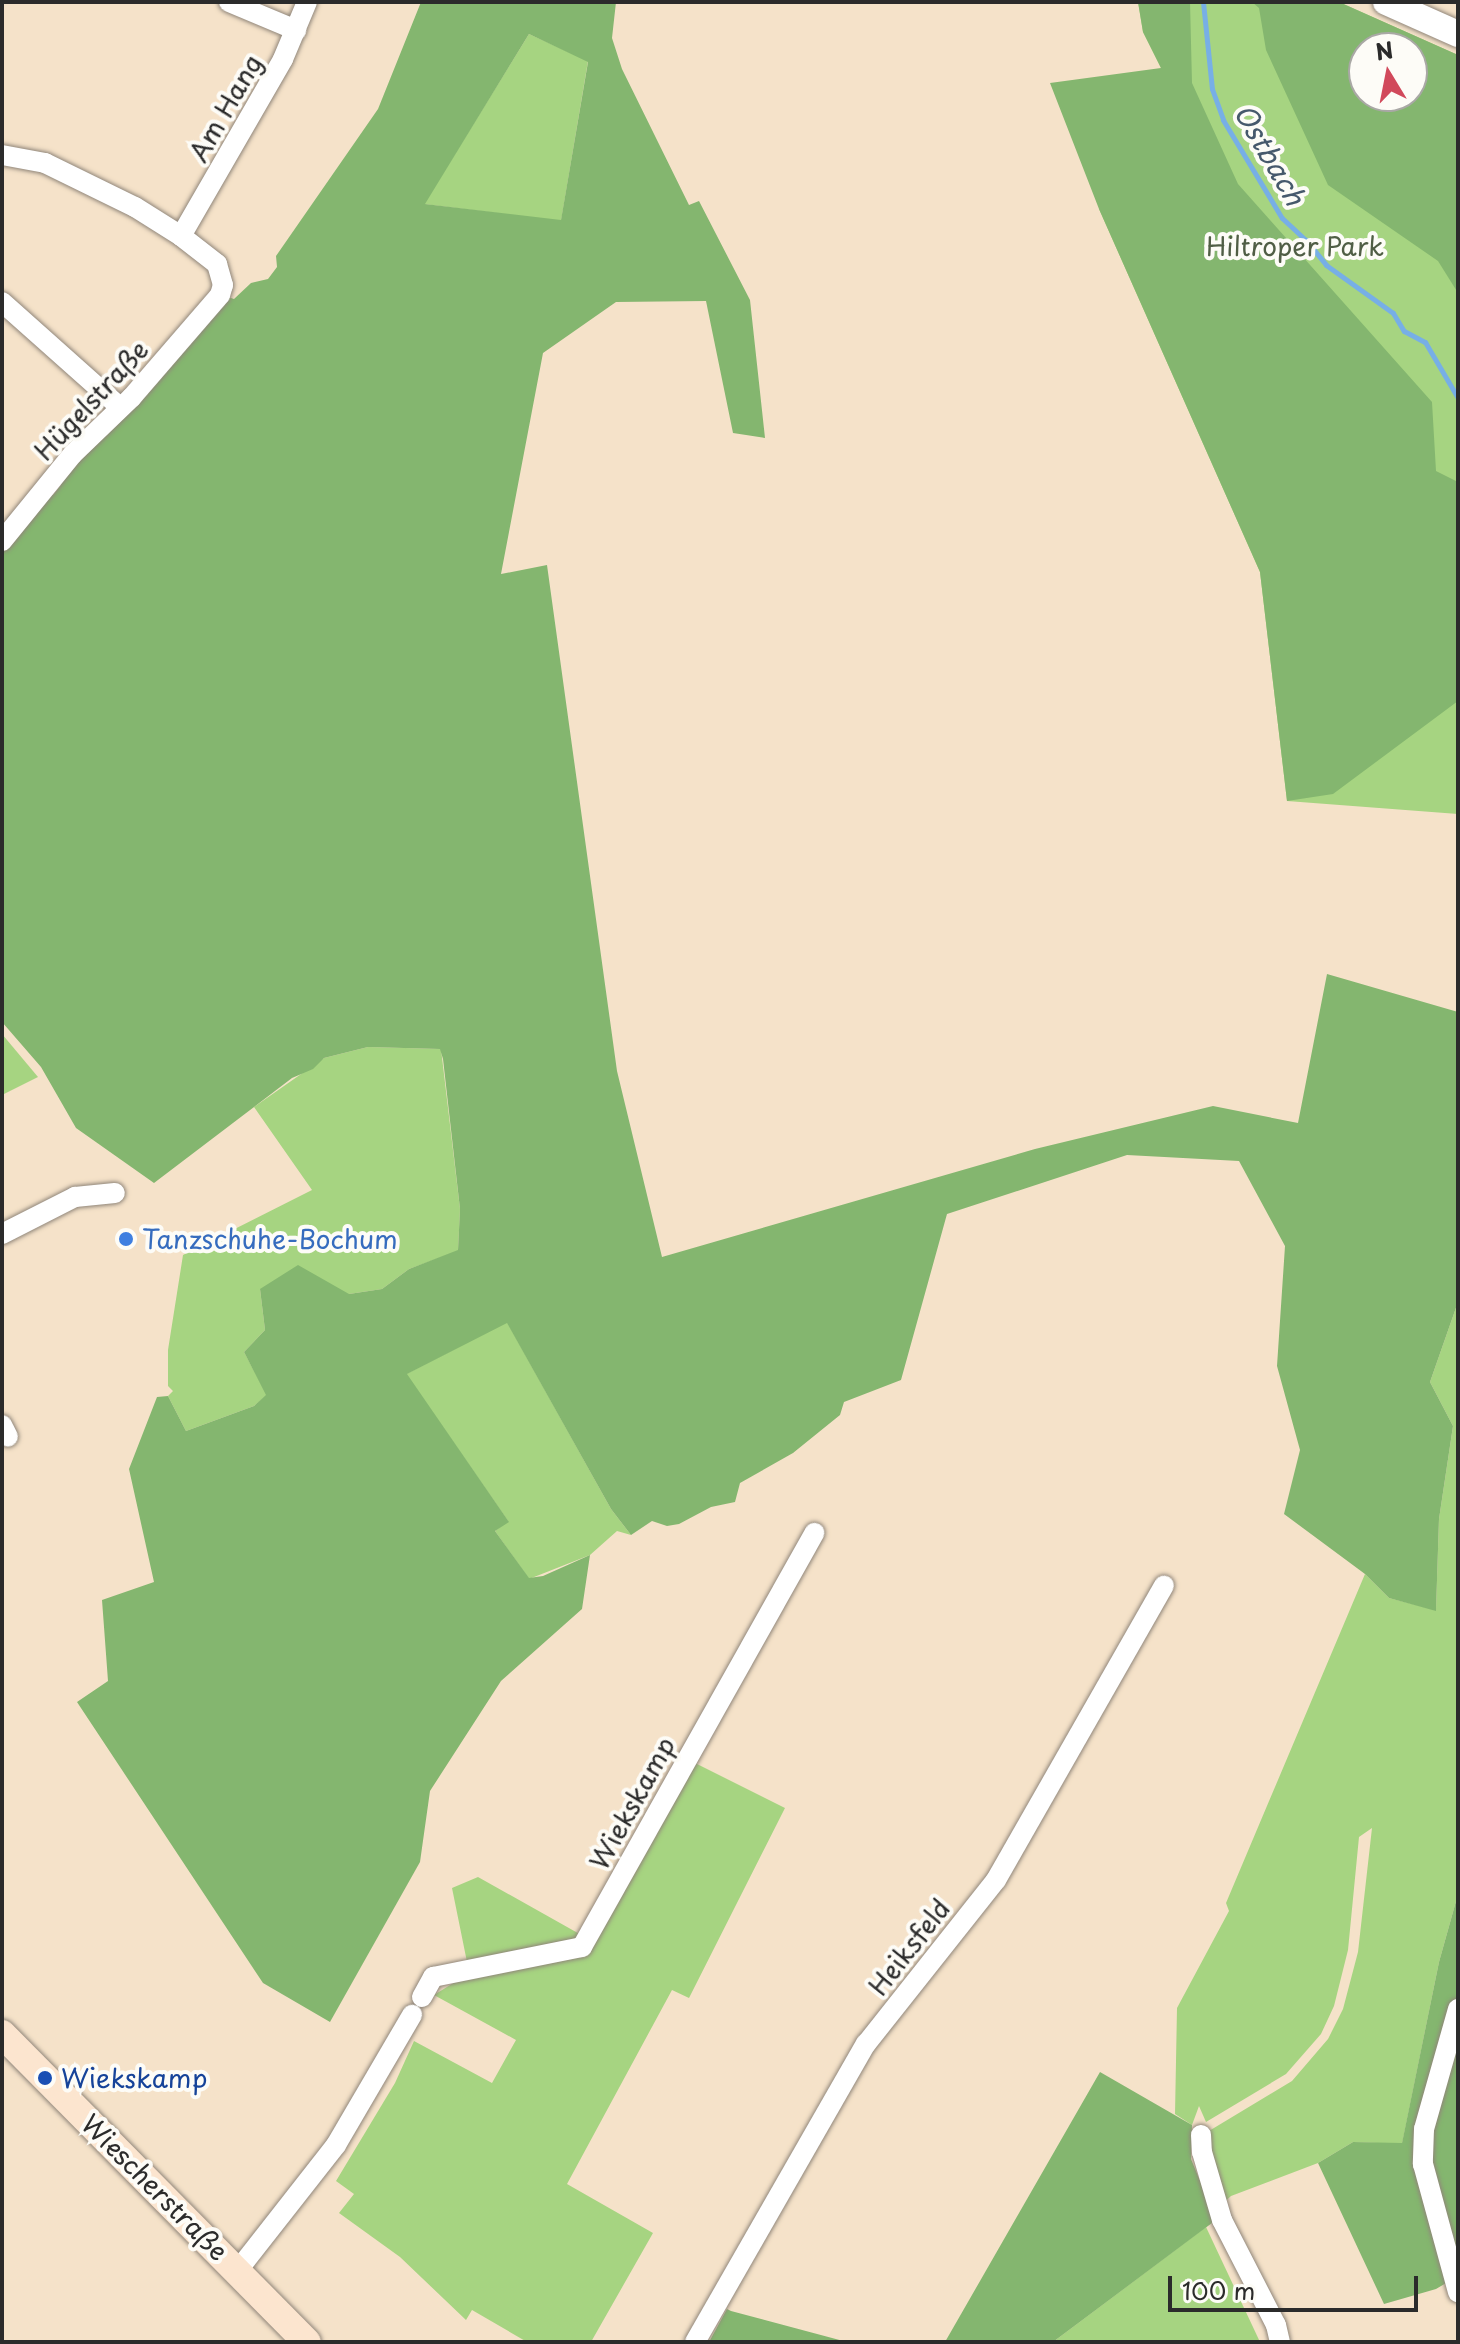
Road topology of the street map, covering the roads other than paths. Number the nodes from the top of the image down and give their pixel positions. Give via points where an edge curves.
1 (229, 2) edge
2 (307, 2) edge
3 (1386, 2) edge
4 (296, 30) junction
5 (1458, 34) edge
6 (2, 155) edge
7 (181, 236) junction
8 (2, 302) edge
9 (120, 407) junction
10 (2, 541) edge
11 (115, 1193) dead end
12 (2, 1234) edge
13 (814, 1533) dead end
14 (1164, 1585) dead end
15 (1458, 2009) edge
16 (2, 2034) edge
17 (1201, 2135) dead end
18 (238, 2270) junction
19 (1458, 2292) edge
20 (307, 2342) edge
21 (695, 2342) edge
22 (1280, 2342) edge

1 - 4 street
2 - 4 street, Am Hang
3 - 5 street
4 - 7 street, Am Hang
6 - 7 street via 45,163 104,190
7 - 9 street, Hügelstraße via 217,264 220,295
8 - 9 street
9 - 10 street, Hügelstraße via 72,455
11 - 12 street via 75,1197
13 - 18 street, Wiekskamp via 582,1947 433,1977 336,2145
14 - 21 street, Heiksfeld via 996,1880 866,2044
15 - 19 street via 1424,2129 1423,2164
16 - 18 main road, Wiescherstraße
17 - 22 street via 1222,2220
18 - 20 main road, Wiescherstraße

